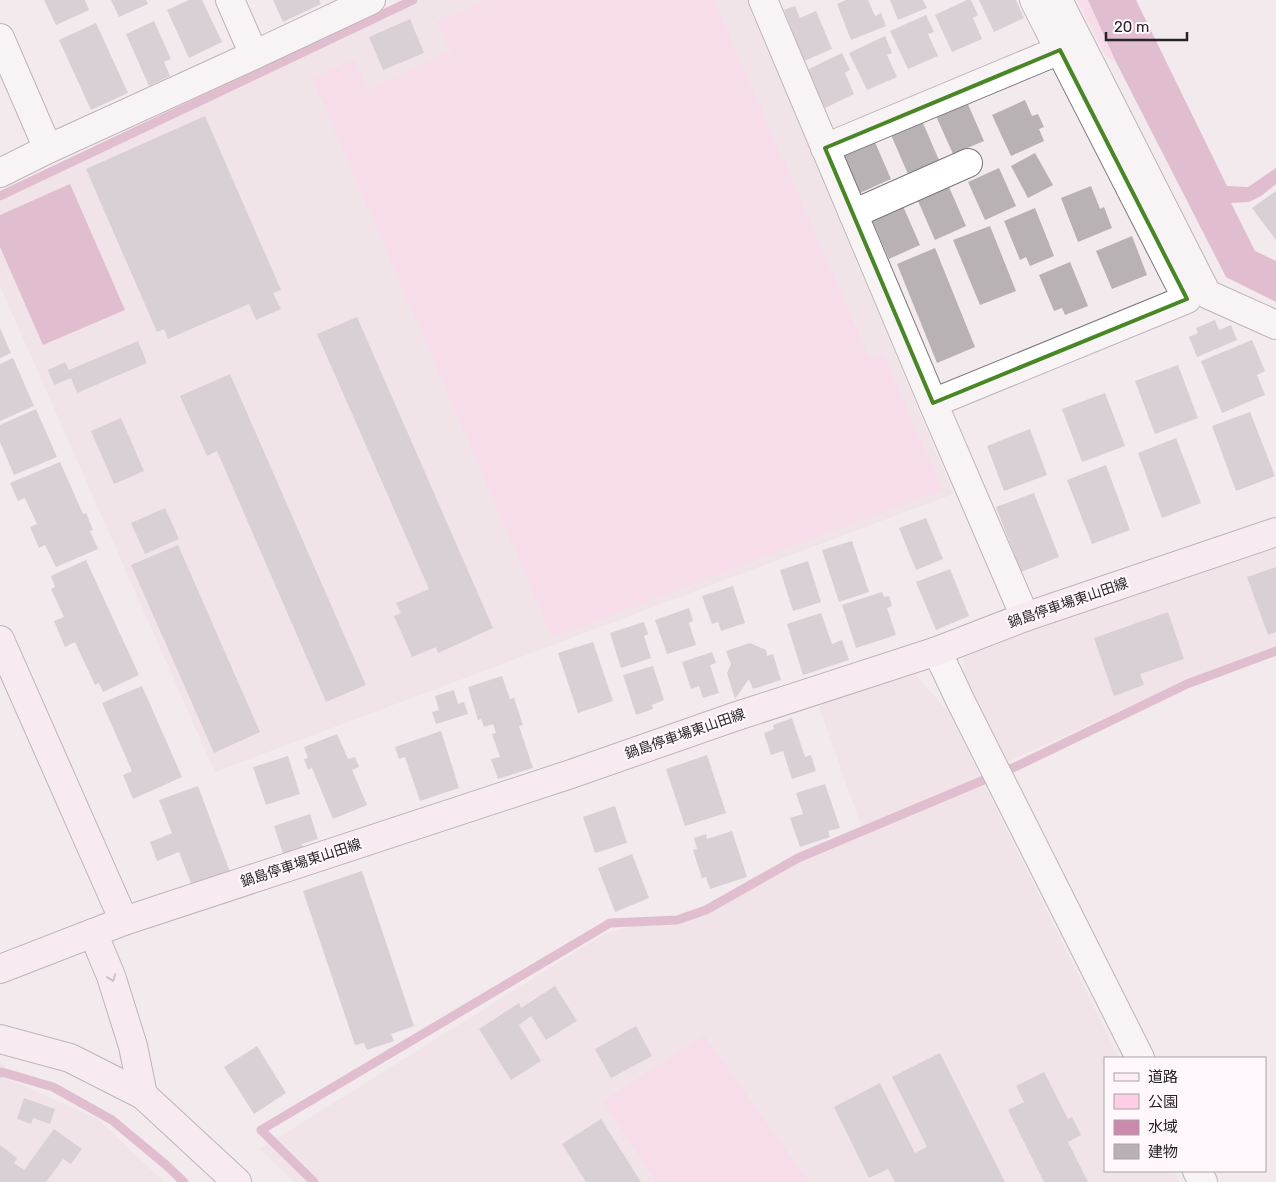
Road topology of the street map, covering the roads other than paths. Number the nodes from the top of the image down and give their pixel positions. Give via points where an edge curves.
1 (230, 0) edge
2 (371, 0) edge
3 (763, 0) edge
4 (1034, 0) edge
5 (1058, 0) edge
6 (0, 38) edge
7 (1060, 50) junction
8 (254, 55) junction
9 (825, 148) junction
10 (48, 149) junction
11 (968, 163) dead end
12 (0, 173) edge
13 (853, 214) junction
14 (1276, 324) edge
15 (933, 403) junction
16 (1276, 532) edge
17 (1025, 617) junction
18 (0, 640) edge
19 (937, 651) junction
20 (124, 922) junction
21 (93, 933) junction
22 (0, 969) edge
23 (0, 1039) edge
24 (1139, 1057) edge
25 (143, 1095) junction
26 (237, 1182) edge

1 - 8 street
2 - 8 street
3 - 9 street
4 - 7 street
5 - 14 street via 1207,294
6 - 10 street
7 - 9 street
7 - 15 street via 1186,299
8 - 10 street
9 - 13 street
10 - 12 street
11 - 13 street
13 - 15 street
15 - 17 street
16 - 17 main road, 鍋島停車場東山田線
17 - 19 main road, 鍋島停車場東山田線
18 - 20 main road
19 - 20 main road, 鍋島停車場東山田線
19 - 24 street
20 - 21 main road, 鍋島停車場東山田線
21 - 22 main road, 鍋島停車場東山田線
21 -> 25 main road via 134,1046
23 - 25 main road via 70,1058
25 - 26 main road

